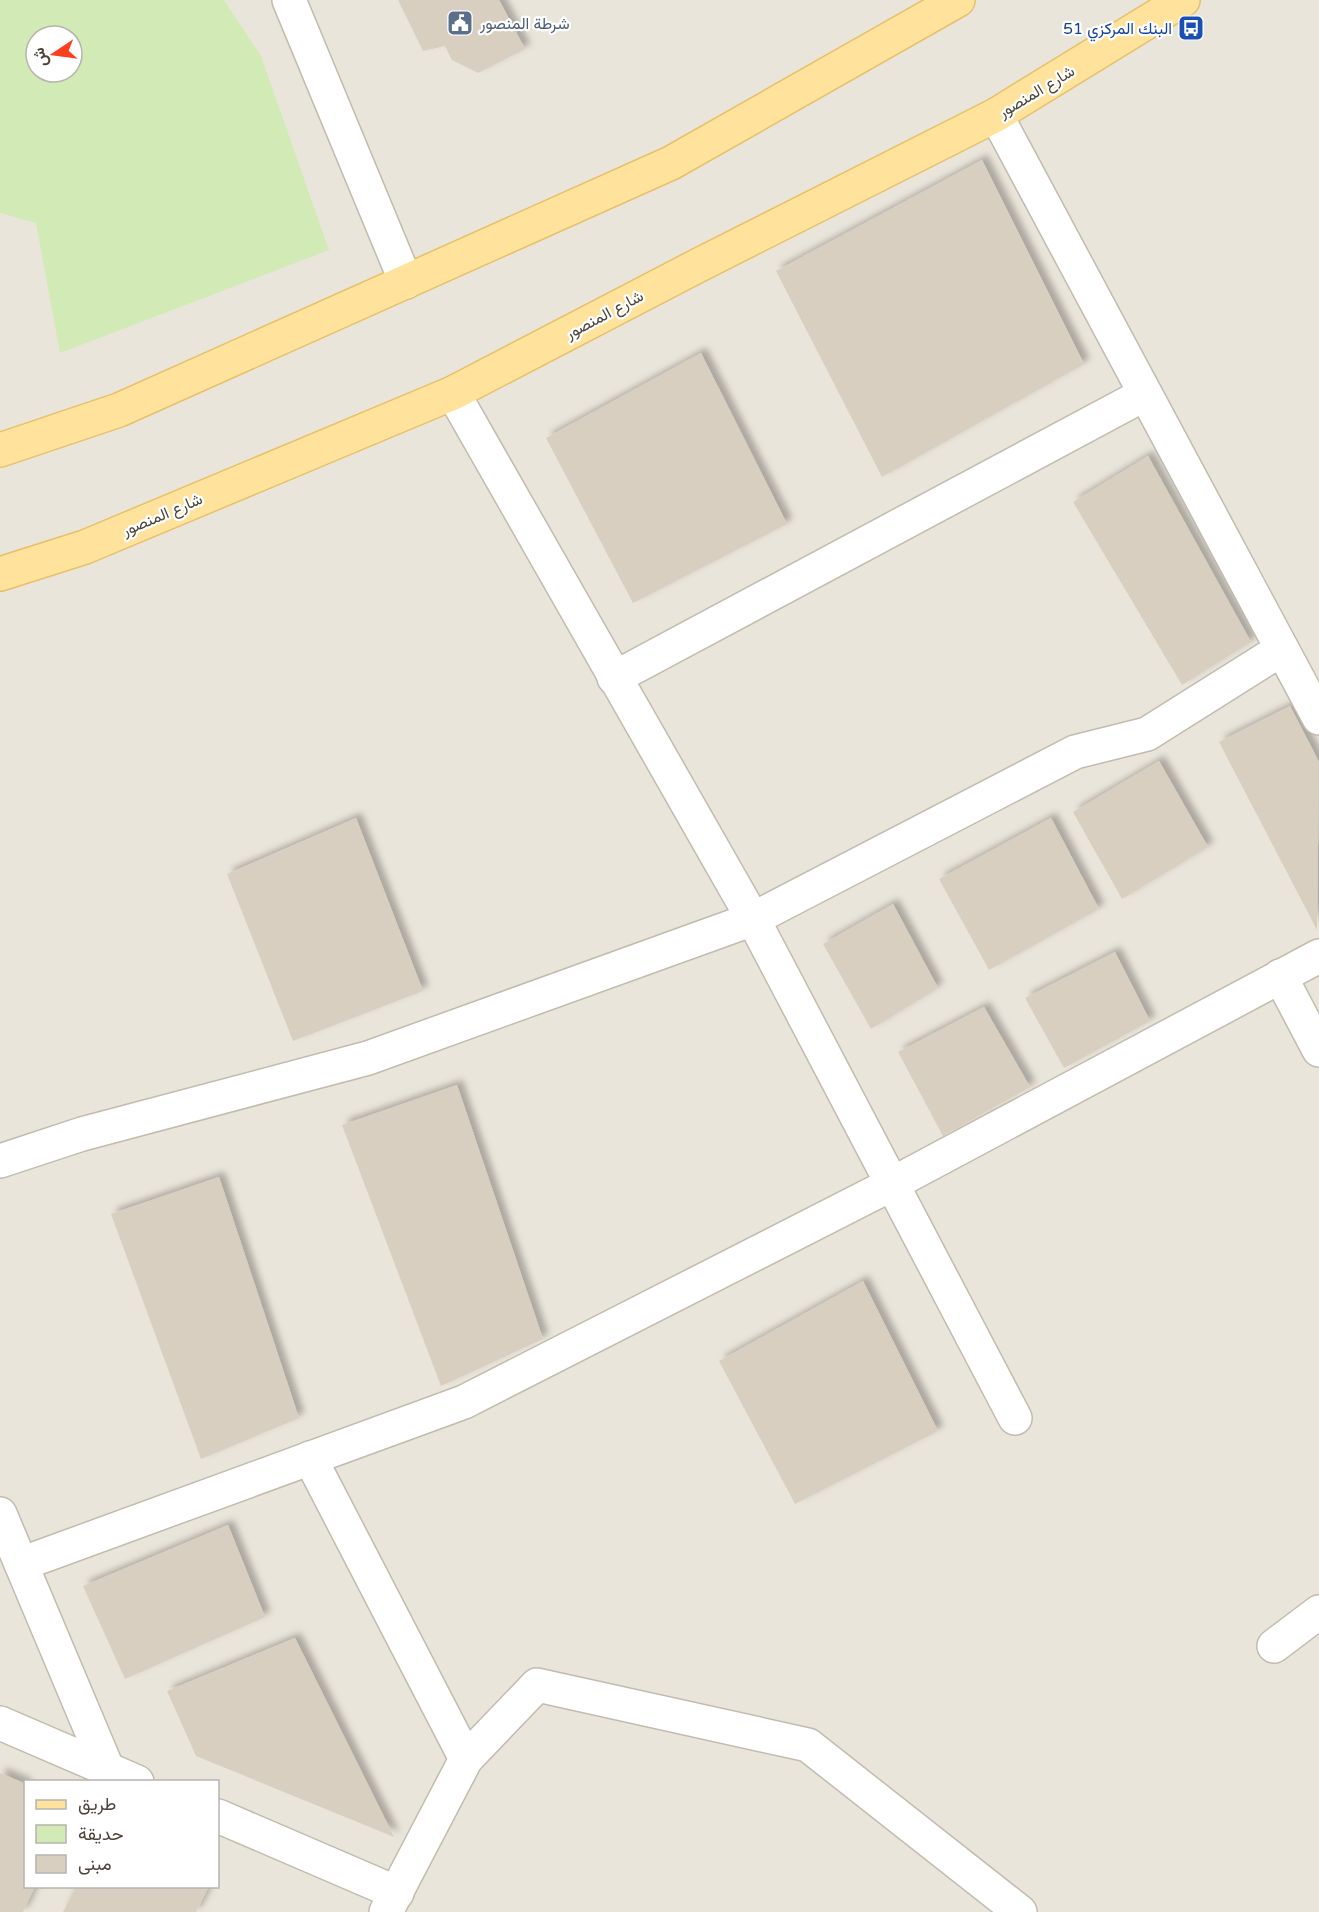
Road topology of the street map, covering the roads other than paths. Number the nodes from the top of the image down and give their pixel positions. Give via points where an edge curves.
1 (289, 0) edge
2 (958, 0) edge
3 (1183, 0) edge
4 (996, 115) junction
5 (406, 282) junction
6 (453, 393) junction
7 (1145, 394) junction
8 (0, 450) edge
9 (0, 574) edge
10 (1282, 649) junction
11 (614, 678) junction
12 (1319, 718) edge
13 (753, 919) junction
14 (1319, 956) edge
15 (1280, 976) junction
16 (1319, 1050) edge
17 (0, 1161) edge
18 (892, 1184) junction
19 (1015, 1418) dead end
20 (310, 1458) junction
21 (0, 1514) edge
22 (21, 1564) junction
23 (1319, 1612) edge
24 (1274, 1646) dead end
25 (0, 1723) edge
26 (466, 1759) junction
27 (107, 1768) junction
28 (133, 1780) edge
29 (219, 1816) edge
30 (392, 1902) edge
31 (1020, 1912) edge

1 - 5 street
2 - 5 main road via 672,163
3 - 4 main road, شارع المنصور
4 - 6 main road, شارع المنصور
4 - 7 street
5 - 8 main road via 119,410
6 - 9 main road, شارع المنصور via 85,547
6 - 11 street
7 - 10 street
7 - 11 street
10 - 12 street
10 - 13 street via 1147,734 1075,752
11 - 13 street
13 - 17 street via 368,1058 82,1134
13 - 18 street
14 - 15 street
15 - 16 street
15 - 18 street
18 - 19 street
18 - 20 street via 464,1402
20 - 22 street
20 - 26 street
21 - 22 street
22 - 27 street
23 - 24 street
25 - 27 street
26 - 30 street
26 - 31 street via 537,1685 808,1745
27 - 28 street
29 - 30 street

